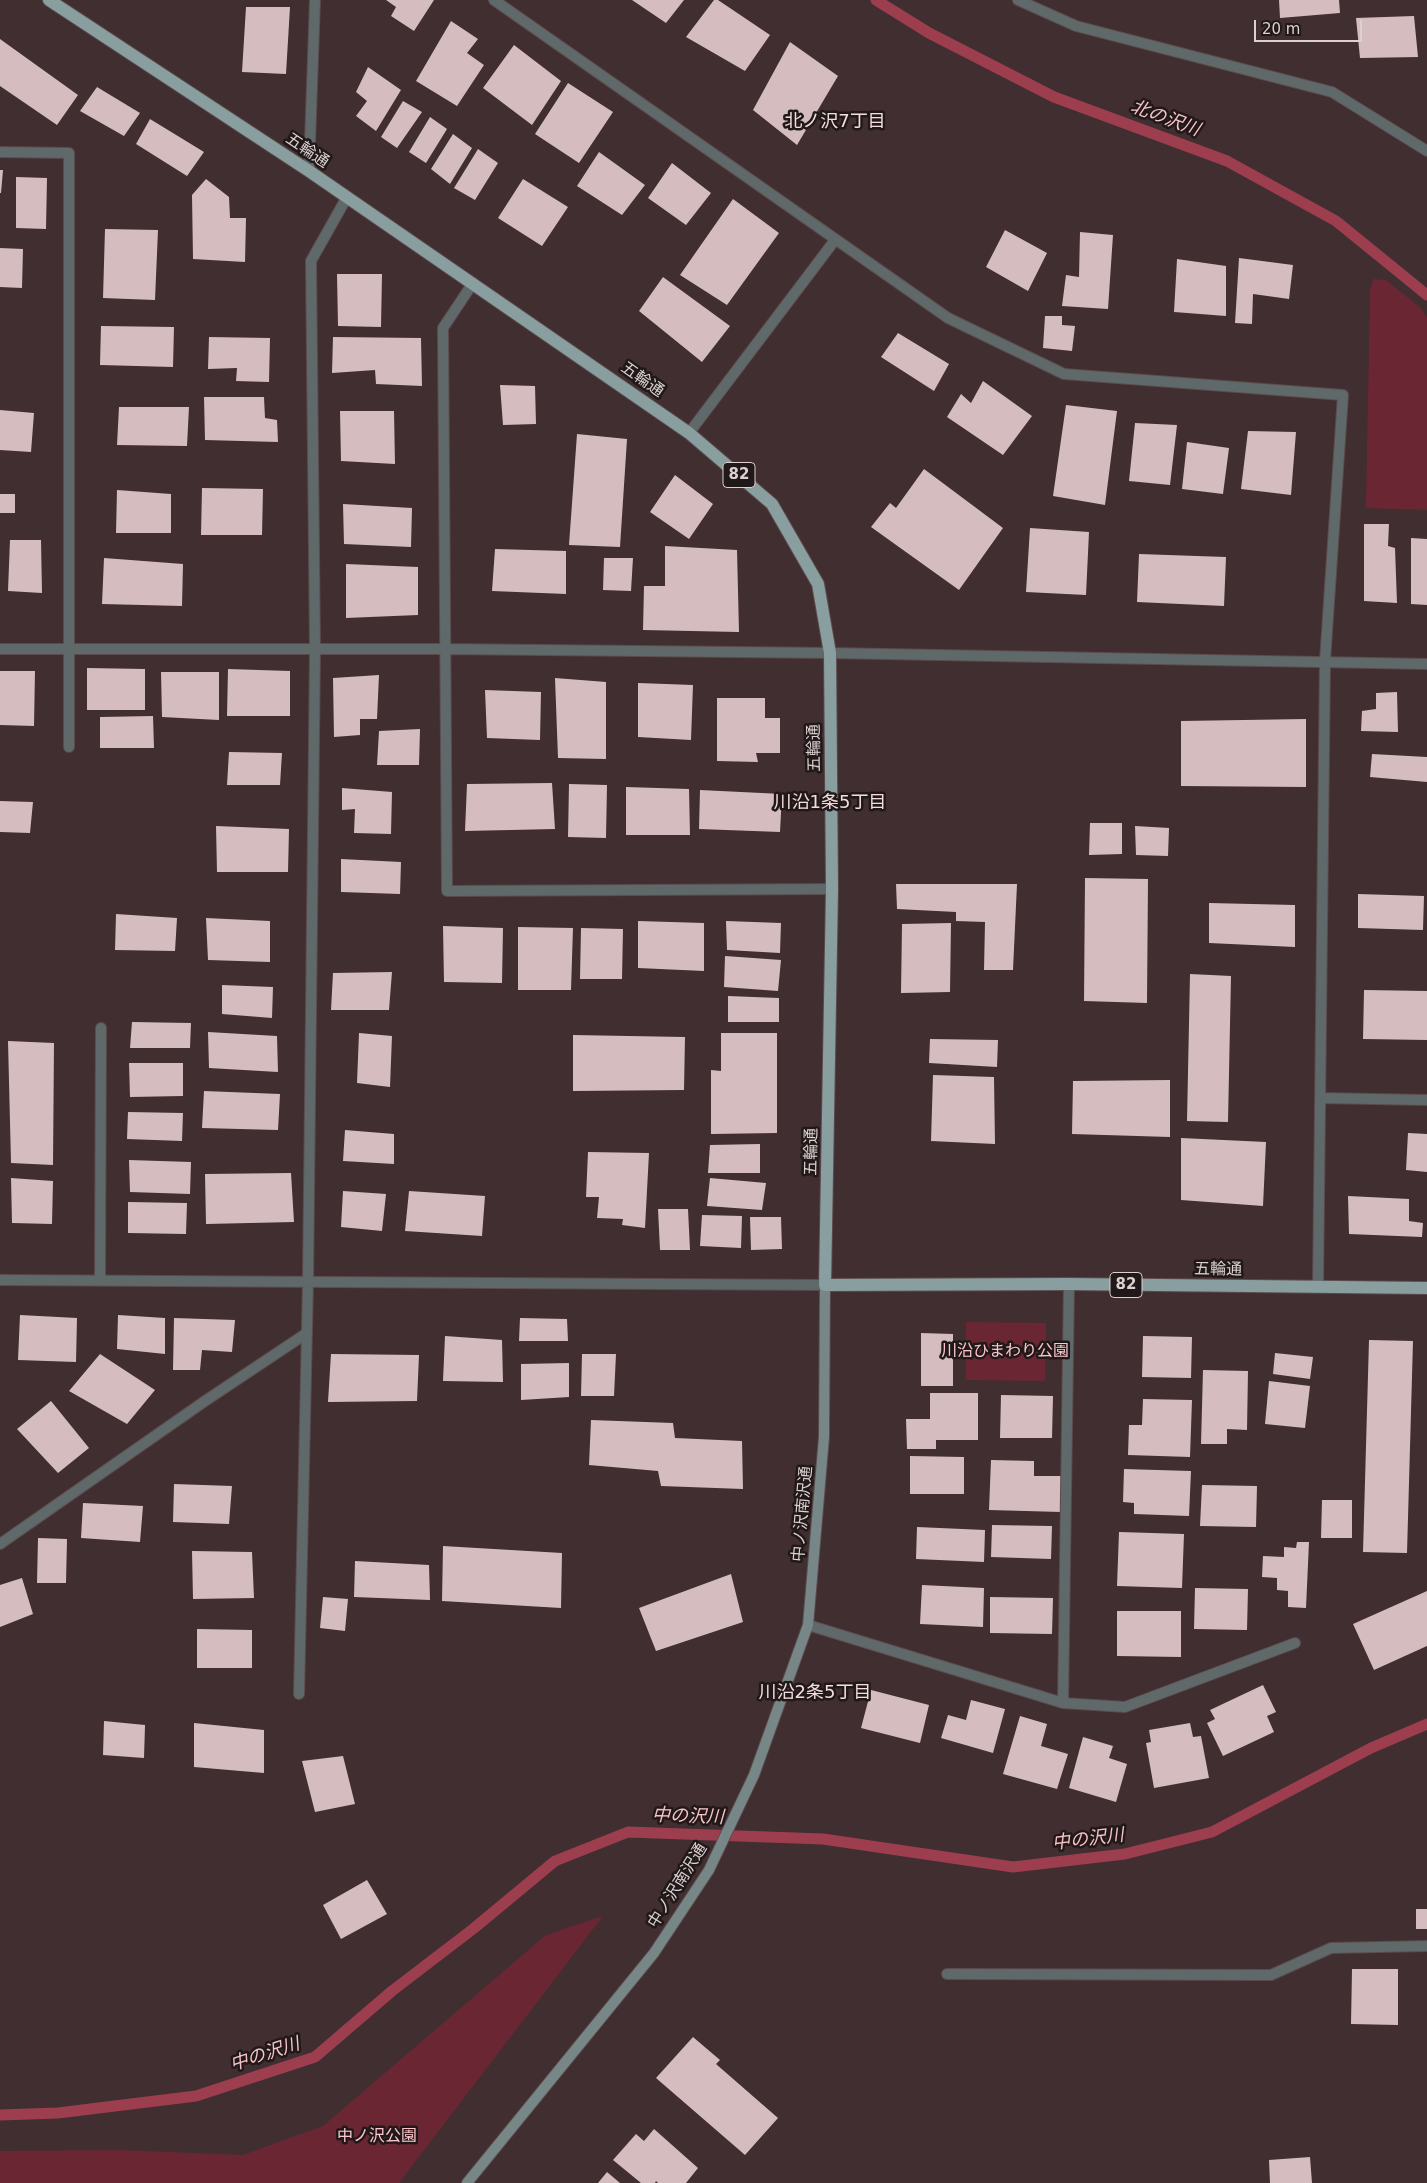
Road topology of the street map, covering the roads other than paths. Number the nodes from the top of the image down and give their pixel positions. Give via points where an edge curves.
1 (49, 0) edge
2 (315, 0) edge
3 (494, 0) edge
4 (1018, 0) edge
5 (1427, 151) edge
6 (0, 152) edge
7 (309, 171) junction
8 (347, 198) junction
9 (835, 240) junction
10 (473, 283) junction
11 (689, 433) junction
12 (0, 649) edge
13 (315, 649) junction
14 (446, 649) junction
15 (69, 650) junction
16 (830, 653) junction
17 (1325, 661) junction
18 (1427, 664) edge
19 (69, 747) dead end
20 (832, 889) junction
21 (101, 1028) dead end
22 (1321, 1098) junction
23 (1427, 1100) edge
24 (0, 1280) edge
25 (100, 1281) junction
26 (308, 1282) junction
27 (1069, 1284) junction
28 (826, 1285) junction
29 (1318, 1287) junction
30 (1427, 1288) edge
31 (307, 1333) junction
32 (0, 1544) edge
33 (808, 1625) junction
34 (1295, 1642) dead end
35 (299, 1694) dead end
36 (1063, 1703) junction
37 (1427, 1946) edge
38 (947, 1974) dead end
39 (467, 2183) edge

1 - 7 main road, 五輪通 / 82
2 - 7 street
3 - 9 street
4 - 5 street via 1076,26 1332,92
6 - 15 street via 70,153
7 - 8 main road, 五輪通 / 82
8 - 10 main road, 五輪通 / 82
8 - 13 street via 311,261
9 - 11 street
9 - 17 street via 948,318 1064,374 1343,395
10 - 11 main road, 五輪通 / 82
10 - 14 street via 443,328
11 - 16 main road, 五輪通 / 82 via 772,504 818,584
12 - 15 street
13 - 14 street
13 - 15 street
13 - 26 street
14 - 16 street
14 - 20 street via 447,891
15 - 19 street
16 - 17 street
16 - 20 main road, 五輪通 / 82
17 - 18 street
17 - 22 street
20 - 28 main road, 五輪通 / 82
21 - 25 street
22 - 23 street
22 - 29 street
24 - 25 street
25 - 26 street
26 - 28 street
26 - 31 street
27 - 28 main road, 五輪通 / 82
27 - 29 main road, 五輪通 / 82
27 - 36 street
28 - 33 street, 中ノ沢南沢通 via 824,1437
29 - 30 main road, 五輪通 / 82
31 - 32 street
31 - 35 street
33 - 36 street
33 - 39 street, 中ノ沢南沢通 via 754,1775 710,1870 654,1952
34 - 36 street via 1125,1707
37 - 38 street via 1331,1948 1272,1975

